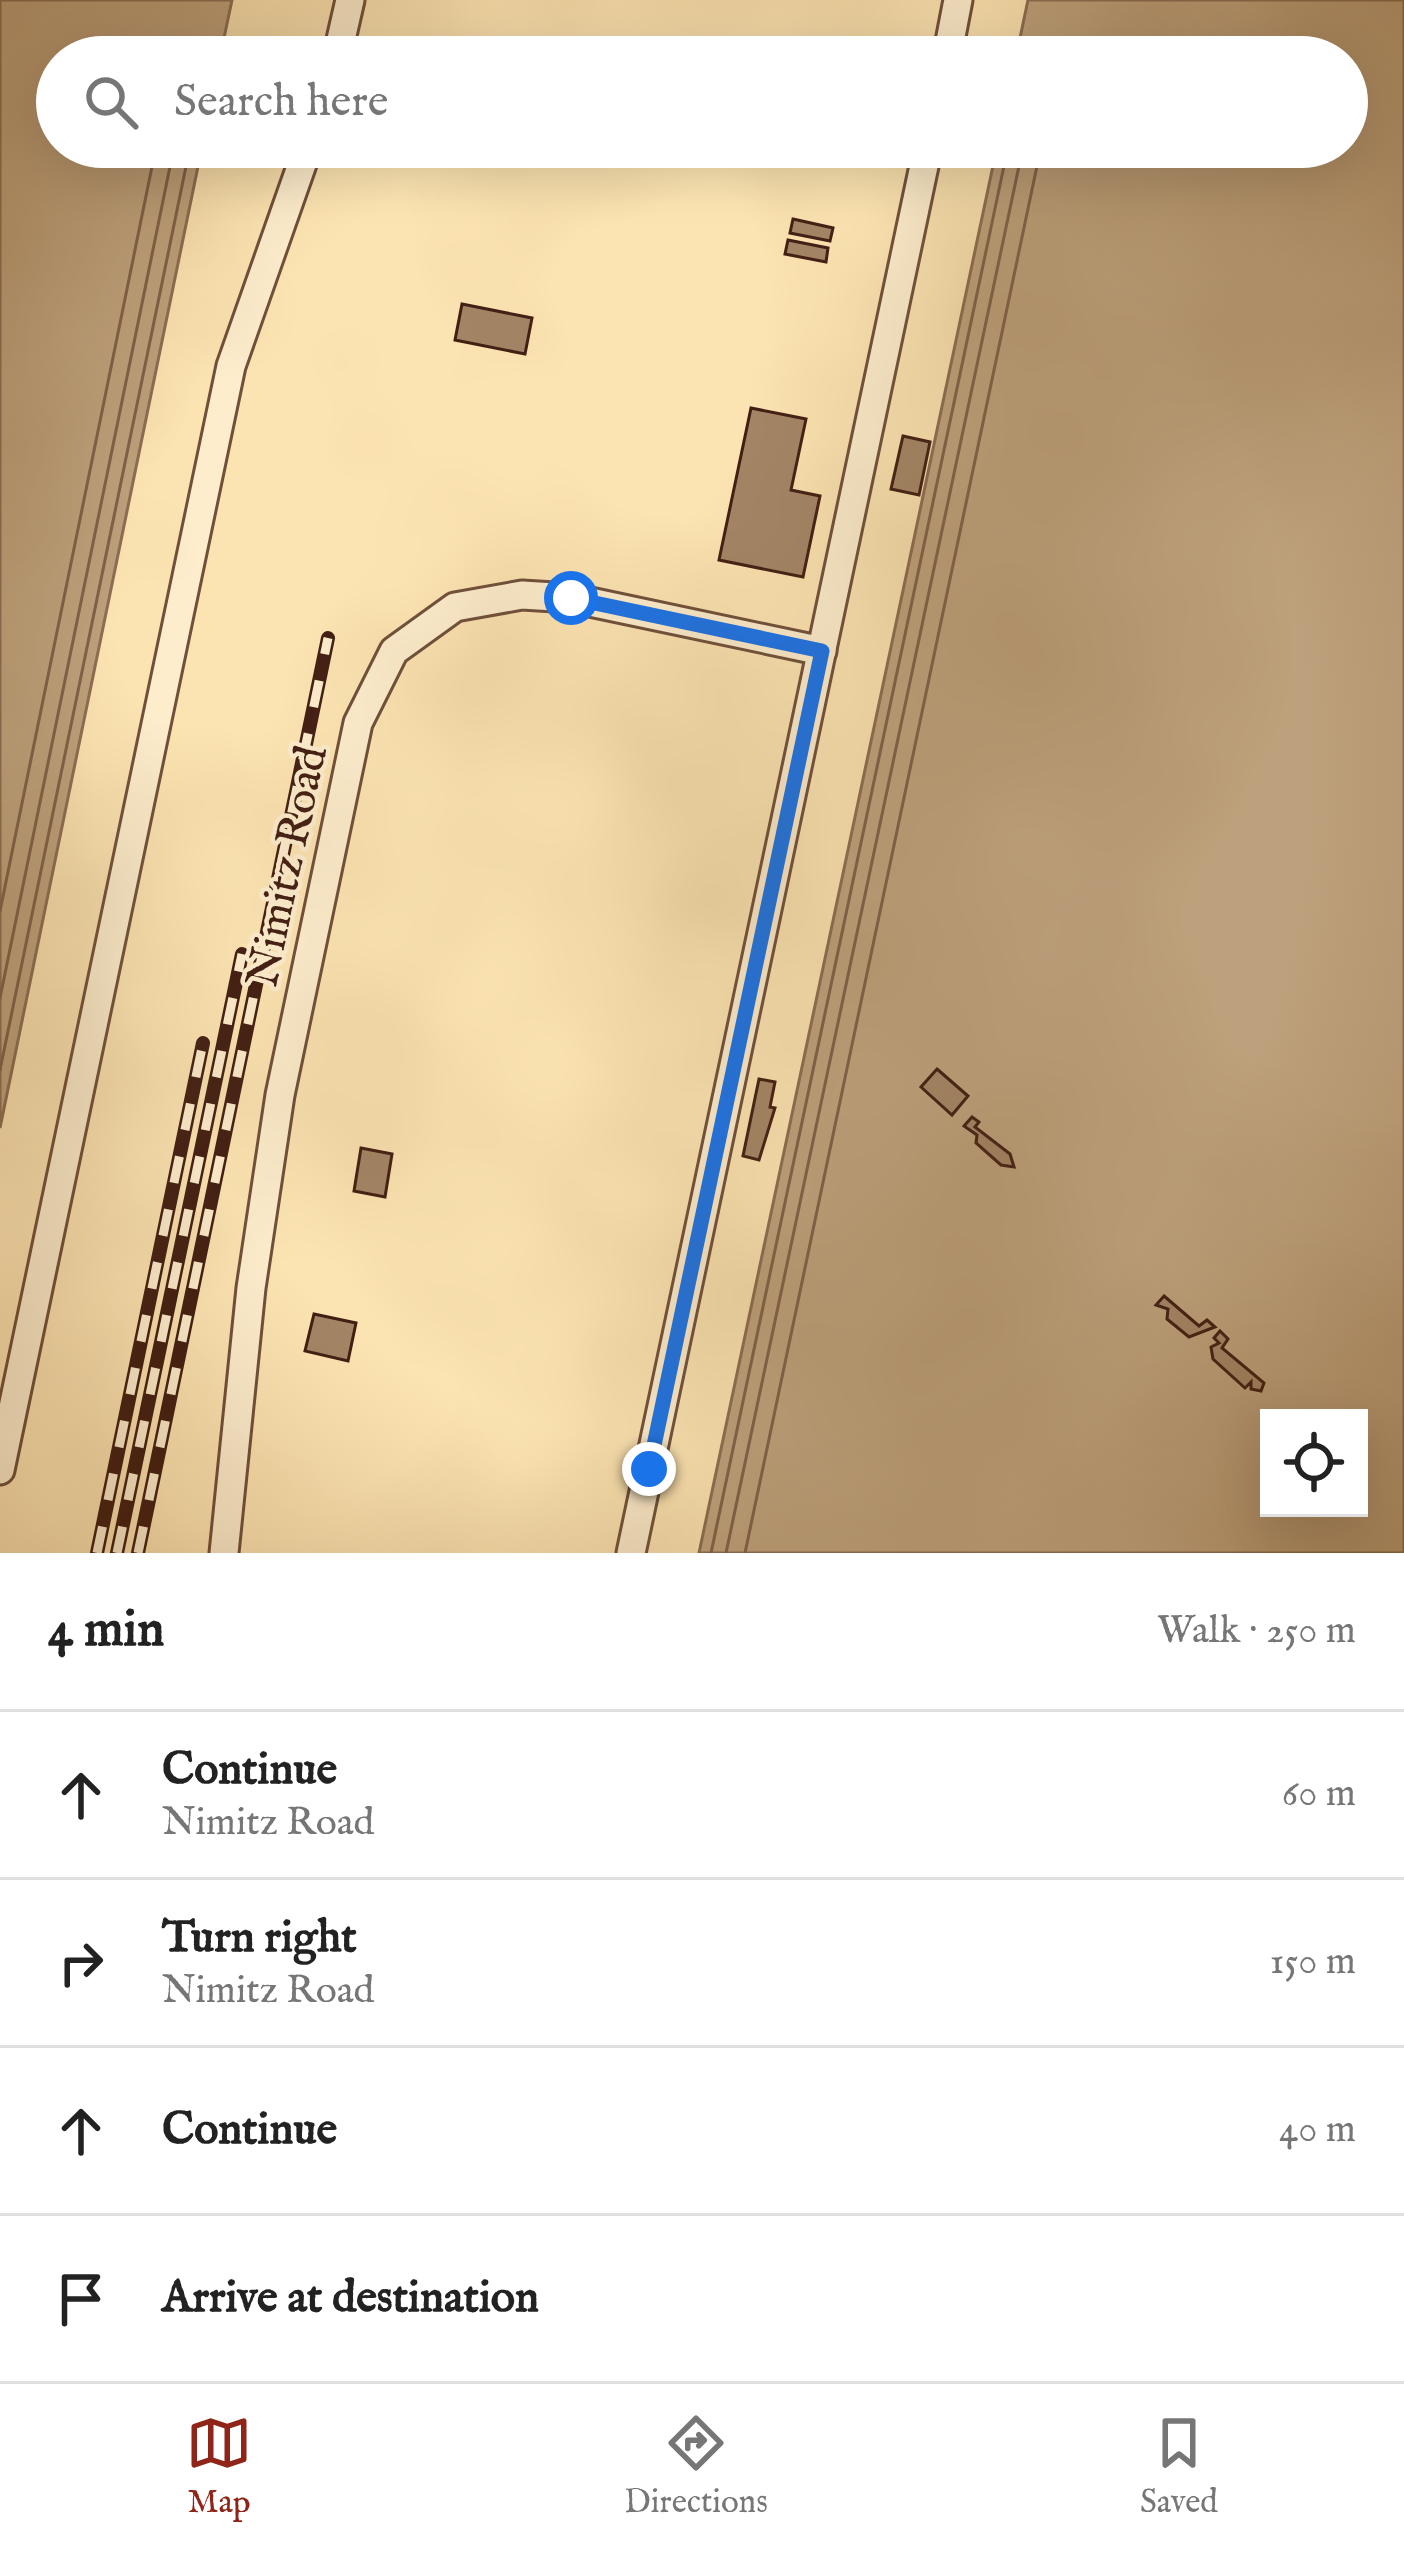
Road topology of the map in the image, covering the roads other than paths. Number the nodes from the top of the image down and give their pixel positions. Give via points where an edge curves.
1 (350, 0) edge
2 (958, 0) edge
3 (342, 36) edge
4 (950, 36) edge
5 (301, 168) edge
6 (924, 168) edge
7 (822, 651) junction
8 (0, 1470) edge
9 (224, 1553) edge
10 (631, 1553) edge

1 - 3 street
2 - 4 street
5 - 8 street via 231,366
6 - 7 street
7 - 9 street, Nimitz Road via 571,598 522,595 455,607 394,651 358,723 280,1095
7 - 10 street

